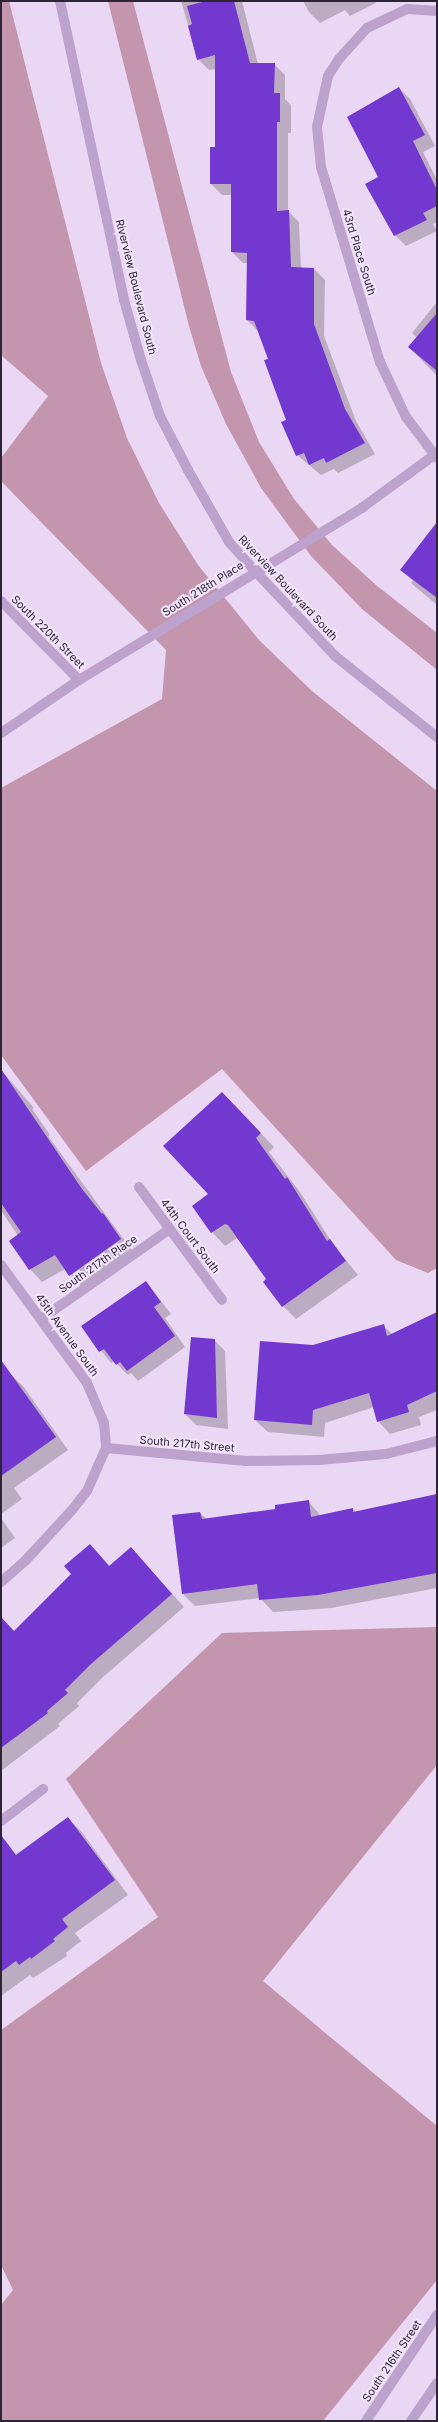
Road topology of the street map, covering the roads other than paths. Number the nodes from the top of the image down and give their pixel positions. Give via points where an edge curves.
1 (60, 1) edge
2 (437, 11) edge
3 (436, 455) edge
4 (255, 571) junction
5 (1, 601) edge
6 (79, 680) junction
7 (1, 733) edge
8 (437, 737) edge
9 (139, 1187) dead end
10 (170, 1229) junction
11 (1, 1265) edge
12 (222, 1300) dead end
13 (41, 1319) junction
14 (437, 1441) edge
15 (106, 1448) junction
16 (1, 1582) edge
17 (43, 1789) dead end
18 (1, 1821) edge
19 (437, 2315) edge
20 (437, 2383) edge
21 (366, 2421) edge
22 (411, 2421) edge

1 - 4 street, Riverview Boulevard South via 124,300 143,367 160,416 188,470 229,542
2 - 3 street, 43rd Place South via 408,9 367,28 328,76 317,127 321,167 380,362 406,417
3 - 4 street, South 218th Place via 363,507
4 - 6 street, South 218th Place
4 - 8 street, Riverview Boulevard South via 335,656
5 - 6 street, South 220th Street
6 - 7 street, South 218th Place
9 - 10 street, 44th Court South
10 - 12 street, 44th Court South
10 - 13 street, South 217th Place
11 - 13 street, 45th Avenue South
13 - 15 street, 45th Avenue South via 87,1383 104,1423
14 - 15 street, South 217th Street via 386,1454 319,1460 238,1460
15 - 16 street via 87,1491 26,1560
17 - 18 street
19 - 21 street, South 216th Street
20 - 22 street

